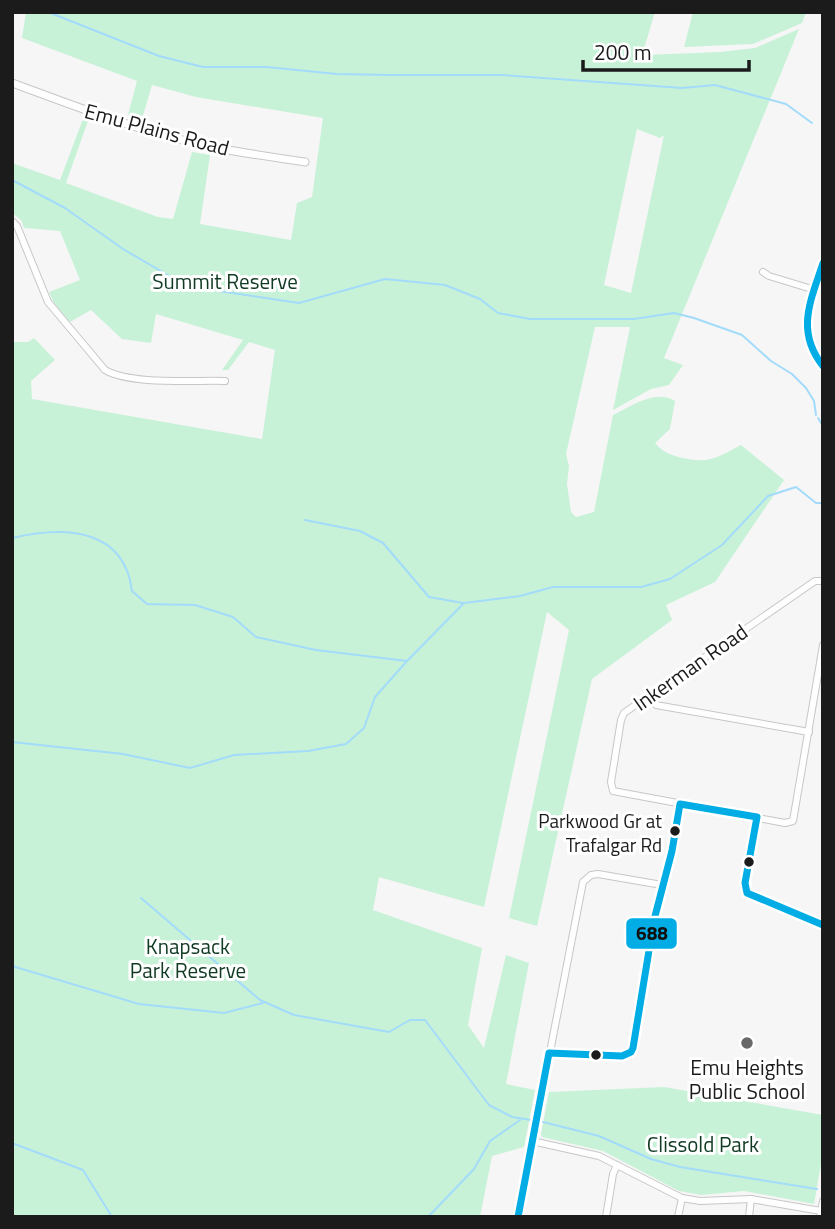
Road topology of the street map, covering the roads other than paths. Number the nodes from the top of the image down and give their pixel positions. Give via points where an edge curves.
1 (12, 83) edge
2 (305, 162) dead end
3 (12, 221) edge
4 (823, 262) edge
5 (763, 272) dead end
6 (815, 290) junction
7 (823, 366) edge
8 (225, 381) dead end
9 (823, 581) edge
10 (823, 645) edge
11 (646, 696) junction
12 (809, 732) junction
13 (680, 804) junction
14 (757, 817) junction
15 (662, 886) junction
16 (823, 925) edge
17 (549, 1053) junction
18 (532, 1141) junction
19 (617, 1164) junction
20 (682, 1198) junction
21 (751, 1199) junction
22 (823, 1201) edge
23 (820, 1214) edge
24 (518, 1217) edge
25 (606, 1217) edge
26 (678, 1217) edge
27 (749, 1217) edge

1 - 2 street, Emu Plains Road via 170,136
3 - 8 street via 48,302 105,370 143,380
4 - 6 street
5 - 6 street
6 - 7 street via 805,332 809,349
9 - 11 street, Inkerman Road via 815,581
10 - 12 street
11 - 12 street via 656,705
11 - 13 street, Inkerman Road via 622,716 612,790
12 - 14 street via 795,818 791,822
13 - 14 street
13 - 15 street
14 - 16 street via 747,893
15 - 17 street via 632,1051 622,1056
15 - 17 street via 598,874 585,879
17 - 18 street
18 - 19 street via 588,1152
18 - 24 street
19 - 20 street
19 - 25 street
20 - 21 street
20 - 26 street
21 - 23 street
21 - 27 street
22 - 23 street

